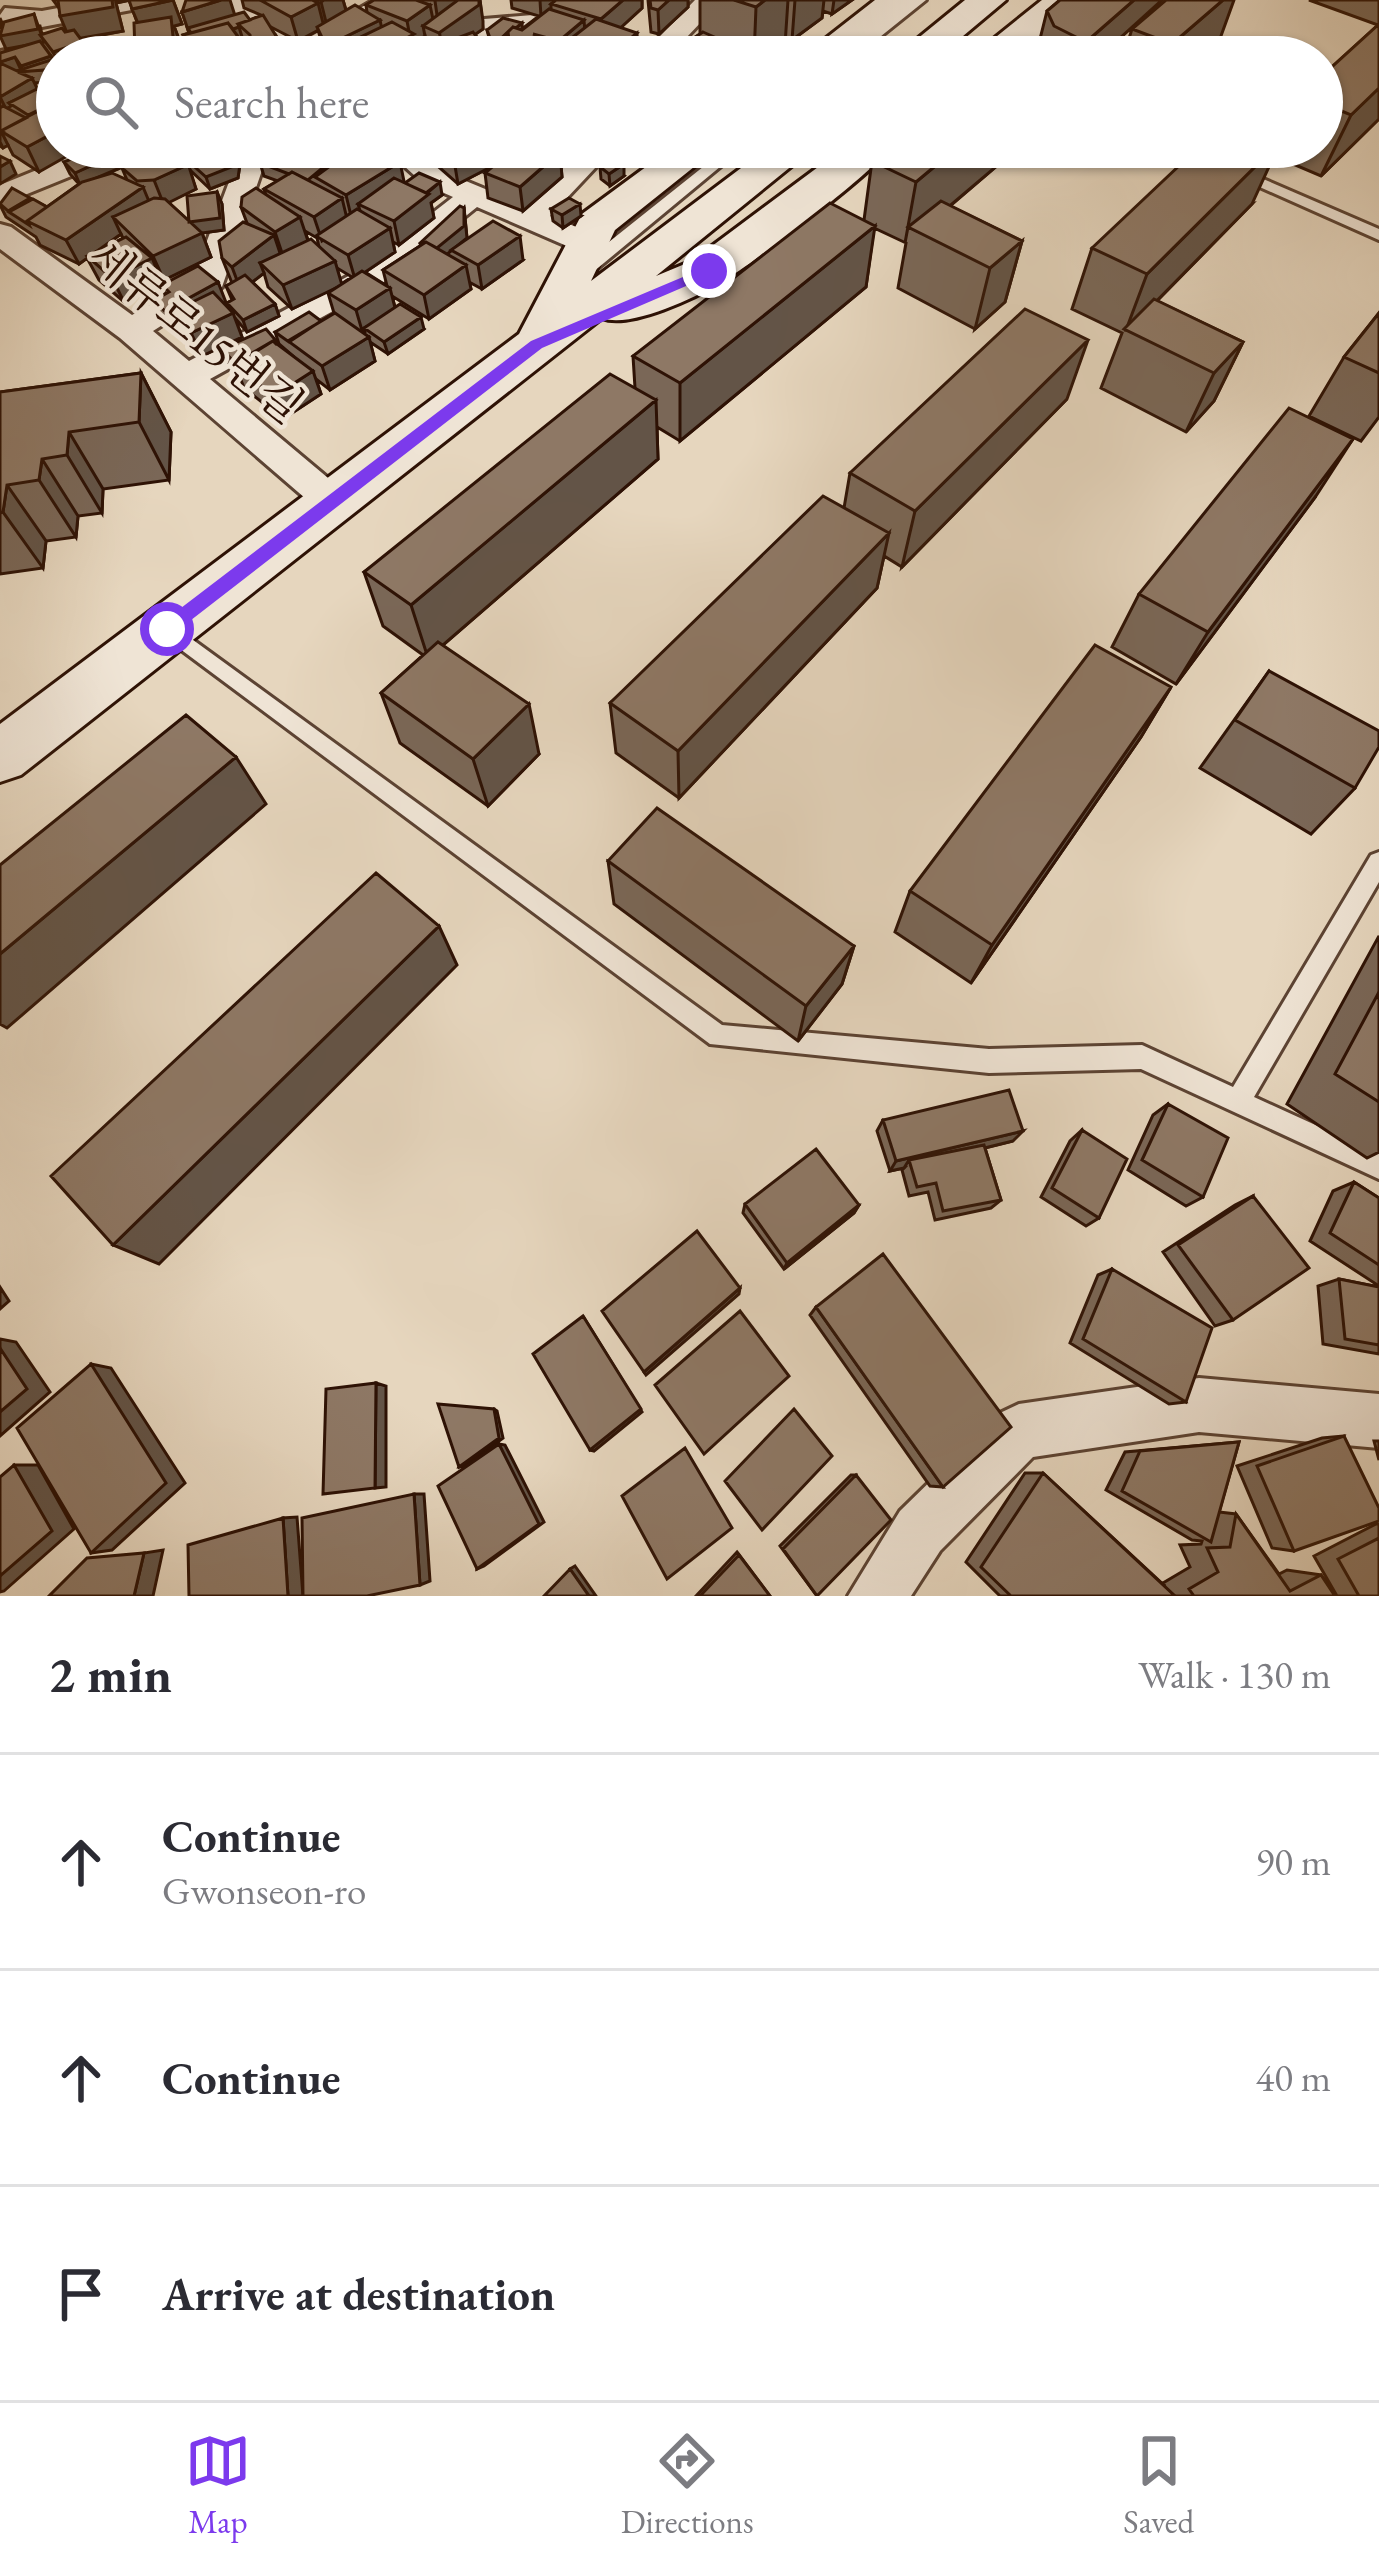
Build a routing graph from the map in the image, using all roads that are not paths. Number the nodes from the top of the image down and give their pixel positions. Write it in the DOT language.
graph roads {
  1 [pos="142,0"];
  2 [pos="227,0"];
  3 [pos="392,0"];
  4 [pos="568,0"];
  5 [pos="898,0"];
  6 [pos="920,0"];
  7 [pos="988,0"];
  8 [pos="1065,0"];
  9 [pos="699,2"];
  10 [pos="15,8"];
  11 [pos="277,36"];
  12 [pos="334,36"];
  13 [pos="478,36"];
  14 [pos="671,36"];
  15 [pos="849,36"];
  16 [pos="874,36"];
  17 [pos="941,36"];
  18 [pos="1018,36"];
  19 [pos="0,40"];
  20 [pos="67,168"];
  21 [pos="248,168"];
  22 [pos="422,168"];
  23 [pos="579,168"];
  24 [pos="672,168"];
  25 [pos="712,168"];
  26 [pos="758,168"];
  27 [pos="844,168"];
  28 [pos="1225,168"];
  29 [pos="474,195"];
  30 [pos="0,196"];
  31 [pos="530,219"];
  32 [pos="0,234"];
  33 [pos="1379,235"];
  34 [pos="621,246"];
  35 [pos="131,330"];
  36 [pos="537,345"];
  37 [pos="187,377"];
  38 [pos="333,502"];
  39 [pos="167,629"];
  40 [pos="0,758"];
  41 [pos="1379,862"];
  42 [pos="1238,1102"];
  43 [pos="1379,1167"];
  44 [pos="1379,1421"];
  45 [pos="877,1596"];
  1 -- 10 [label="street"];
  2 -- 11 [label="street"];
  3 -- 12 [label="street"];
  4 -- 13 [label="street"];
  5 -- 15 [label="main road"];
  6 -- 16 [label="lane"];
  7 -- 17 [label="main road"];
  8 -- 18 [label="main road"];
  9 -- 14 [label="street"];
  10 -- 19 [label="street"];
  20 -- 30 [label="street"];
  21 -- 35 [label="street"];
  22 -- 29 [label="street"];
  23 -- 31 [label="street"];
  24 -- 34 [label="main road"];
  25 -- 34 [label="lane"];
  26 -- 34 [label="main road"];
  27 -- 36 [label="main road"];
  28 -- 33 [label="lane"];
  29 -- 31 [label="street"];
  29 -- 37 [label="street"];
  31 -- 34 [label="street"];
  32 -- 35 [label="street, 세류로15번길"];
  34 -- 36 [label="main road"];
  34 -- 36 [label="main road"];
  35 -- 37 [label="street, 세류로15번길"];
  36 -- 38 [label="main road"];
  37 -- 38 [label="street, 세류로15번길"];
  38 -- 39 [label="main road"];
  39 -- 40 [label="main road"];
  39 -- 42 [label="lane"];
  41 -- 42 [label="lane"];
  42 -- 43 [label="lane"];
  44 -- 45 [label="street"];
}
